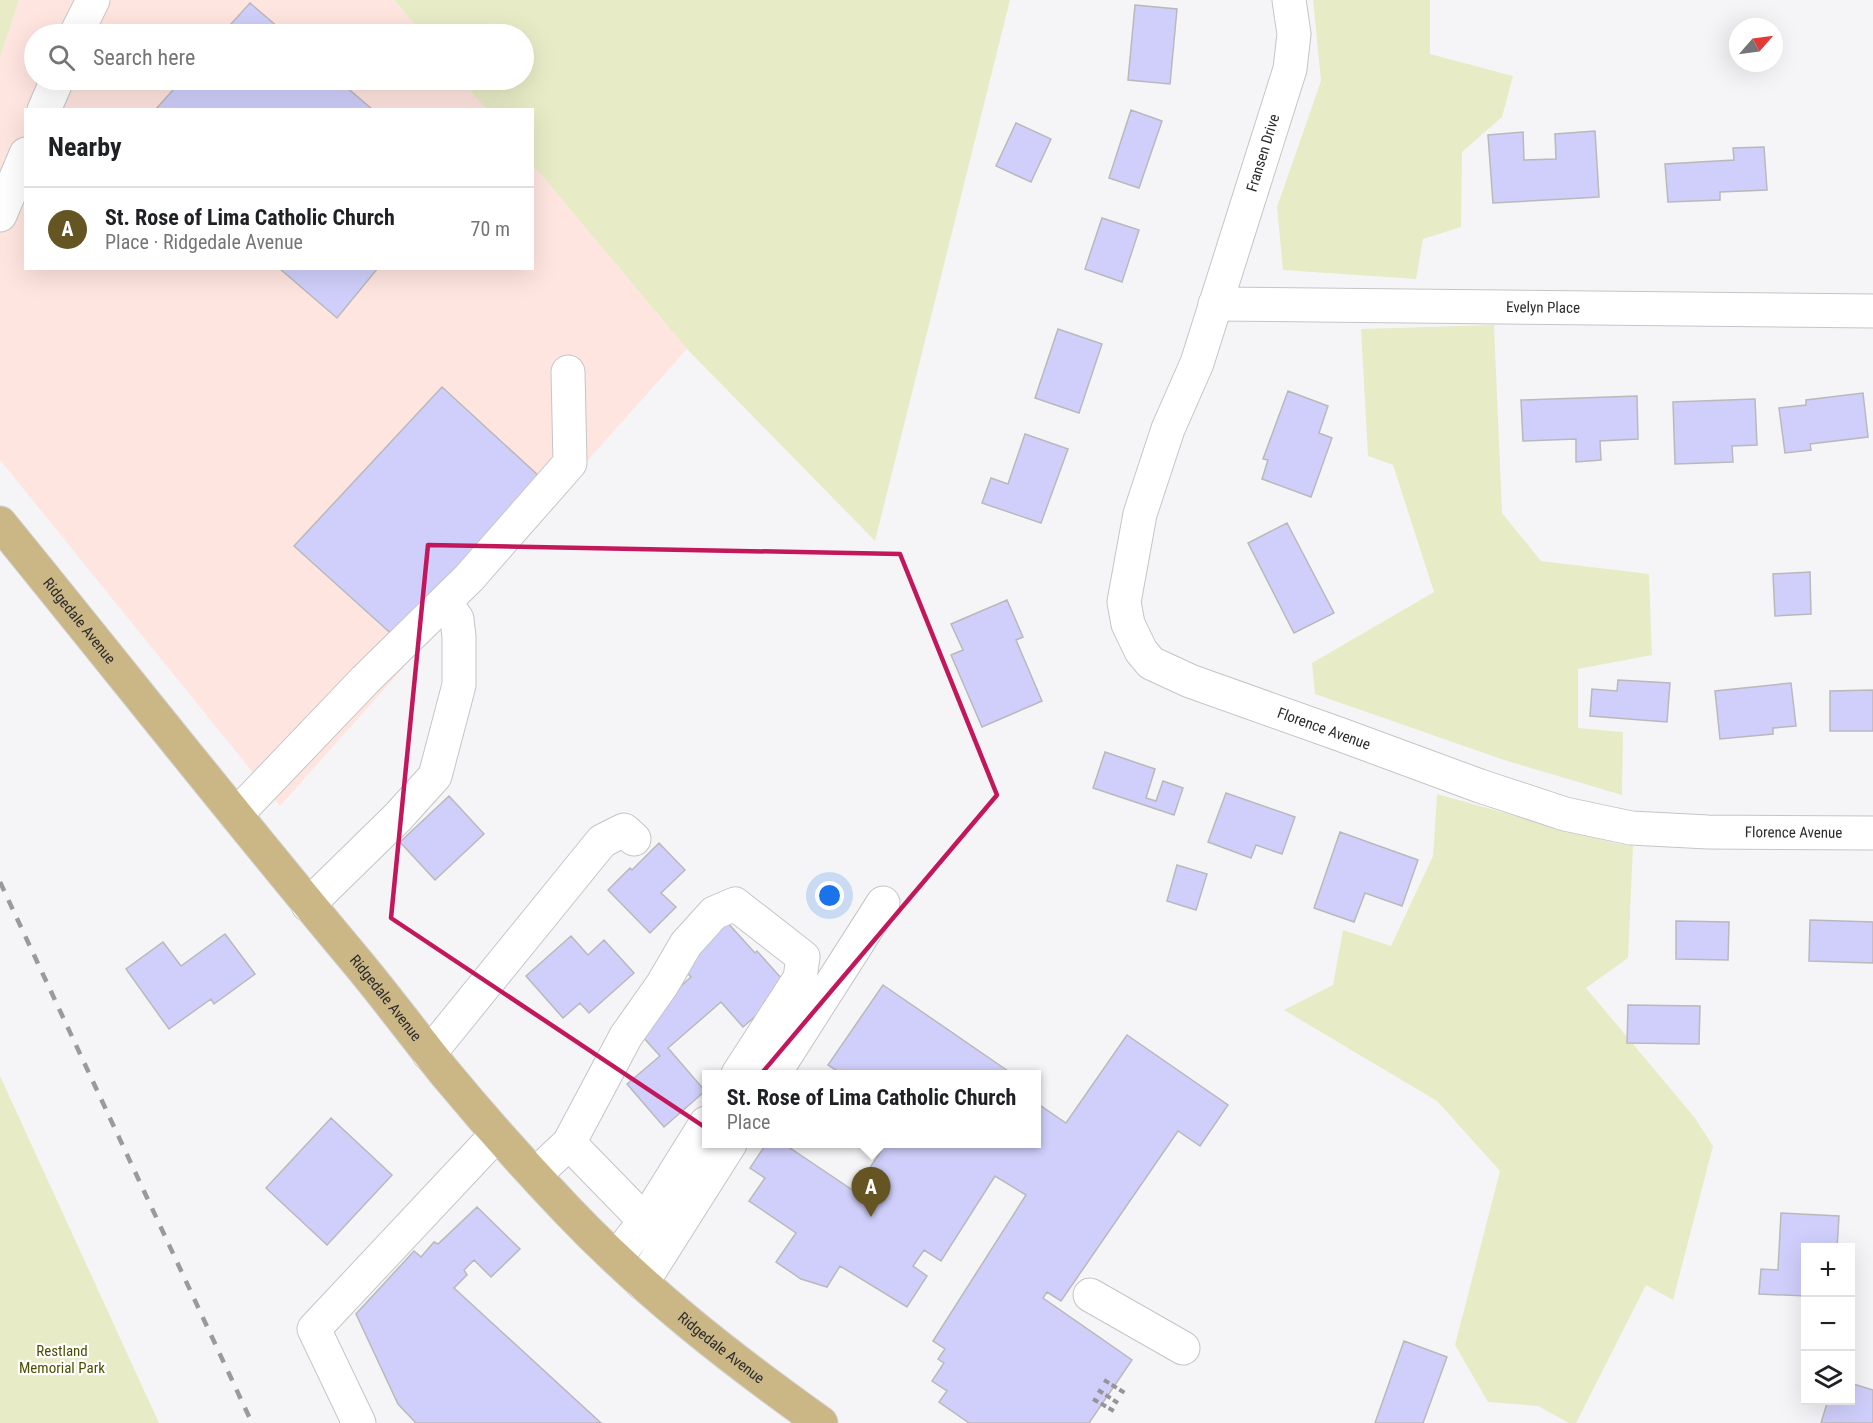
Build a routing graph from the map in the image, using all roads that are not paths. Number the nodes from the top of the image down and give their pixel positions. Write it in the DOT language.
graph roads {
  1 [pos="93,0"];
  2 [pos="1289,0"];
  3 [pos="81,24"];
  4 [pos="53,90"];
  5 [pos="45,108"];
  6 [pos="24,159"];
  7 [pos="0,215"];
  8 [pos="1215,304"];
  9 [pos="1873,311"];
  10 [pos="568,372"];
  11 [pos="0,523"];
  12 [pos="445,602"];
  13 [pos="236,815"];
  14 [pos="1873,832"];
  15 [pos="634,838"];
  16 [pos="884,903"];
  17 [pos="308,905"];
  18 [pos="429,1054"];
  19 [pos="741,1070"];
  20 [pos="777,1070"];
  21 [pos="702,1129"];
  22 [pos="497,1134"];
  23 [pos="569,1143"];
  24 [pos="727,1148"];
  25 [pos="535,1176"];
  26 [pos="645,1221"];
  27 [pos="616,1258"];
  28 [pos="642,1283"];
  29 [pos="1090,1295"];
  30 [pos="1183,1348"];
  31 [pos="358,1423"];
  32 [pos="821,1423"];
  1 -- 3 [label="street"];
  2 -- 8 [label="street, Fransen Drive"];
  4 -- 5 [label="street"];
  6 -- 7 [label="street"];
  8 -- 9 [label="street, Evelyn Place"];
  8 -- 14 [label="street, Florence Avenue"];
  10 -- 12 [label="street"];
  11 -- 13 [label="main road, Ridgedale Avenue"];
  12 -- 13 [label="street"];
  12 -- 17 [label="street"];
  13 -- 17 [label="main road, Ridgedale Avenue"];
  15 -- 18 [label="street"];
  16 -- 20 [label="street"];
  17 -- 18 [label="main road, Ridgedale Avenue"];
  18 -- 22 [label="main road, Ridgedale Avenue"];
  19 -- 23 [label="street"];
  21 -- 26 [label="street"];
  22 -- 25 [label="main road, Ridgedale Avenue"];
  22 -- 31 [label="street"];
  23 -- 25 [label="street"];
  23 -- 26 [label="street"];
  24 -- 28 [label="street"];
  25 -- 27 [label="main road, Ridgedale Avenue"];
  26 -- 27 [label="street"];
  27 -- 28 [label="main road, Ridgedale Avenue"];
  28 -- 32 [label="main road, Ridgedale Avenue"];
  29 -- 30 [label="street"];
}
